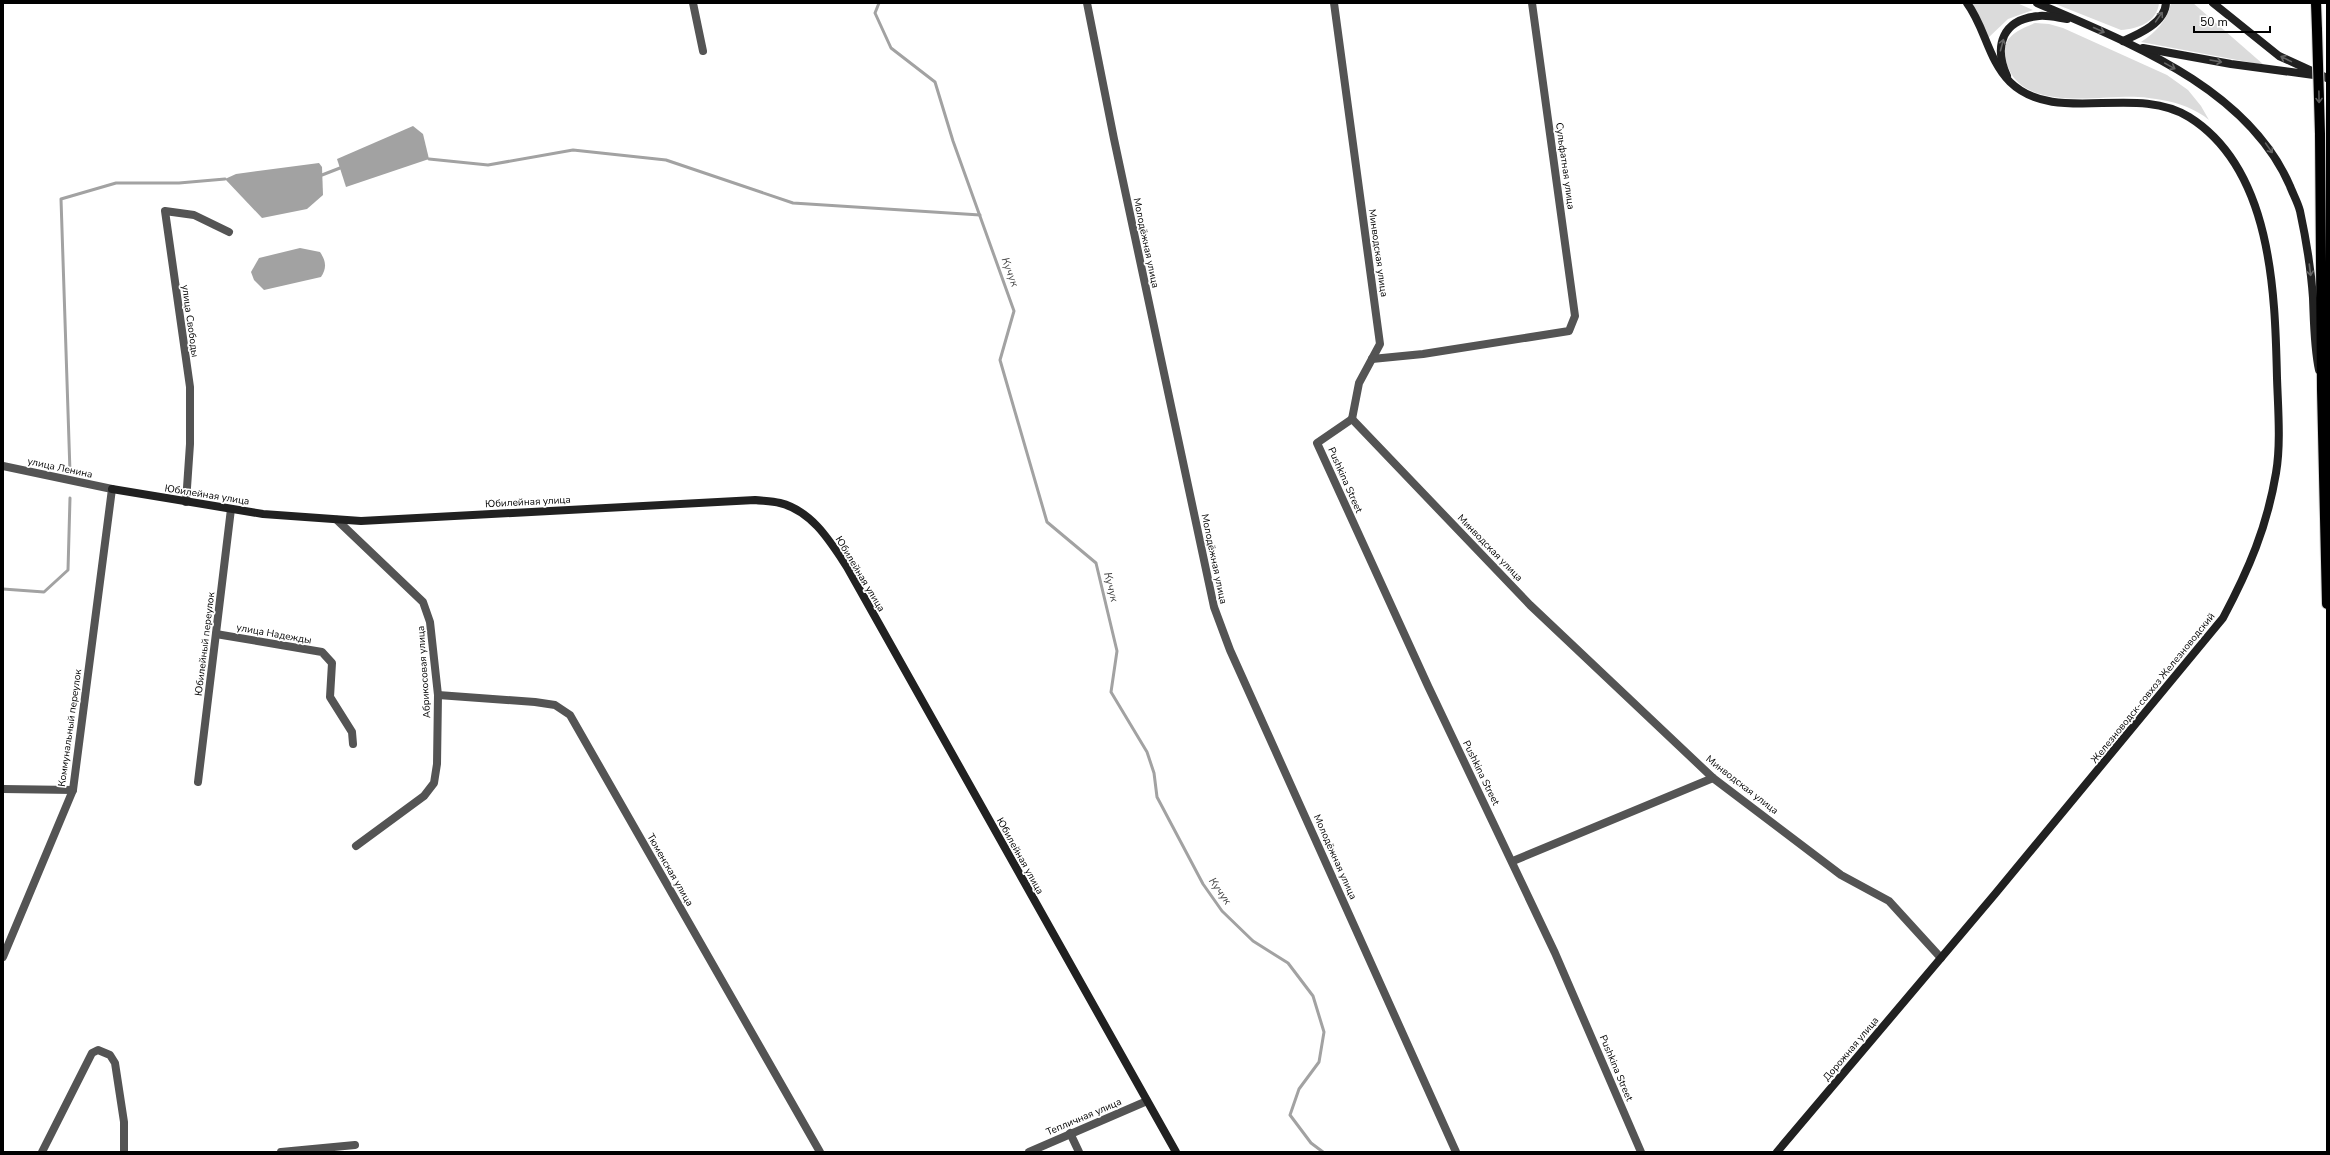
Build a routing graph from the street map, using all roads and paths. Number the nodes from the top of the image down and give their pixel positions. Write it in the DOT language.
graph roads {
  1 [pos="693,3"];
  2 [pos="1087,3"];
  3 [pos="1334,3"];
  4 [pos="1532,3"];
  5 [pos="1967,3"];
  6 [pos="2037,3"];
  7 [pos="2166,3"];
  8 [pos="2213,3"];
  9 [pos="2316,3"];
  10 [pos="2076,20"];
  11 [pos="2123,41"];
  12 [pos="2136,47"];
  13 [pos="702,51"];
  14 [pos="2324,77"];
  15 [pos="2010,82"];
  16 [pos="229,232"];
  17 [pos="1372,359"];
  18 [pos="2322,390"];
  19 [pos="1352,419"];
  20 [pos="3,466"];
  21 [pos="112,489"];
  22 [pos="186,502"];
  23 [pos="231,509"];
  24 [pos="337,520"];
  25 [pos="2327,604"];
  26 [pos="216,634"];
  27 [pos="438,695"];
  28 [pos="353,744"];
  29 [pos="1713,778"];
  30 [pos="198,782"];
  31 [pos="3,789"];
  32 [pos="73,790"];
  33 [pos="356,846"];
  34 [pos="1513,861"];
  35 [pos="3,958"];
  36 [pos="1941,958"];
  37 [pos="1147,1101"];
  38 [pos="1070,1133"];
  39 [pos="355,1145"];
  40 [pos="42,1152"];
  41 [pos="124,1152"];
  42 [pos="281,1152"];
  43 [pos="820,1152"];
  44 [pos="1029,1152"];
  45 [pos="1079,1152"];
  46 [pos="1176,1152"];
  47 [pos="1456,1152"];
  48 [pos="1641,1152"];
  49 [pos="1777,1152"];
  1 -- 13 [label="street"];
  2 -- 47 [label="street, Молодёжная улица"];
  3 -- 17 [label="street, Минводская улица"];
  4 -- 17 [label="street, Сульфатная улица"];
  5 -- 15 [label="street, Железноводск-совхоз Железноводский"];
  6 -- 10 [label="street"];
  11 -- 7 [label="street, one-way"];
  14 -- 8 [label="street, one-way"];
  9 -- 18 [label="main road, one-way, bridge"];
  10 -- 11 [label="street, one-way"];
  15 -- 10 [label="street, one-way"];
  11 -- 12 [label="street"];
  12 -- 14 [label="street, one-way"];
  12 -- 18 [label="street, one-way"];
  15 -- 36 [label="street, Железноводск-совхоз Железноводский"];
  16 -- 22 [label="street, улица Свободы"];
  17 -- 19 [label="street, Минводская улица"];
  18 -- 25 [label="main road"];
  19 -- 29 [label="street, Минводская улица"];
  19 -- 34 [label="street, Pushkina Street"];
  20 -- 21 [label="street, улица Ленина"];
  21 -- 22 [label="street, Юбилейная улица"];
  21 -- 32 [label="street, Коммунальный переулок"];
  22 -- 23 [label="street, Юбилейная улица"];
  23 -- 24 [label="street, Юбилейная улица"];
  23 -- 26 [label="street, Юбилейный переулок"];
  24 -- 27 [label="street, Абрикосовая улица"];
  24 -- 37 [label="street, Юбилейная улица"];
  26 -- 28 [label="street, улица Надежды"];
  26 -- 30 [label="street, Юбилейный переулок"];
  27 -- 33 [label="street, Абрикосовая улица"];
  27 -- 43 [label="street, Тюменская улица"];
  29 -- 34 [label="street"];
  29 -- 36 [label="street, Минводская улица"];
  31 -- 32 [label="street"];
  32 -- 35 [label="street, Коммунальный переулок"];
  34 -- 48 [label="street, Pushkina Street"];
  36 -- 49 [label="street, Дорожная улица"];
  37 -- 38 [label="street, Тепличная улица"];
  37 -- 46 [label="street, Юбилейная улица"];
  38 -- 44 [label="street, Тепличная улица"];
  38 -- 45 [label="street"];
  39 -- 42 [label="street"];
  40 -- 41 [label="street"];
}
